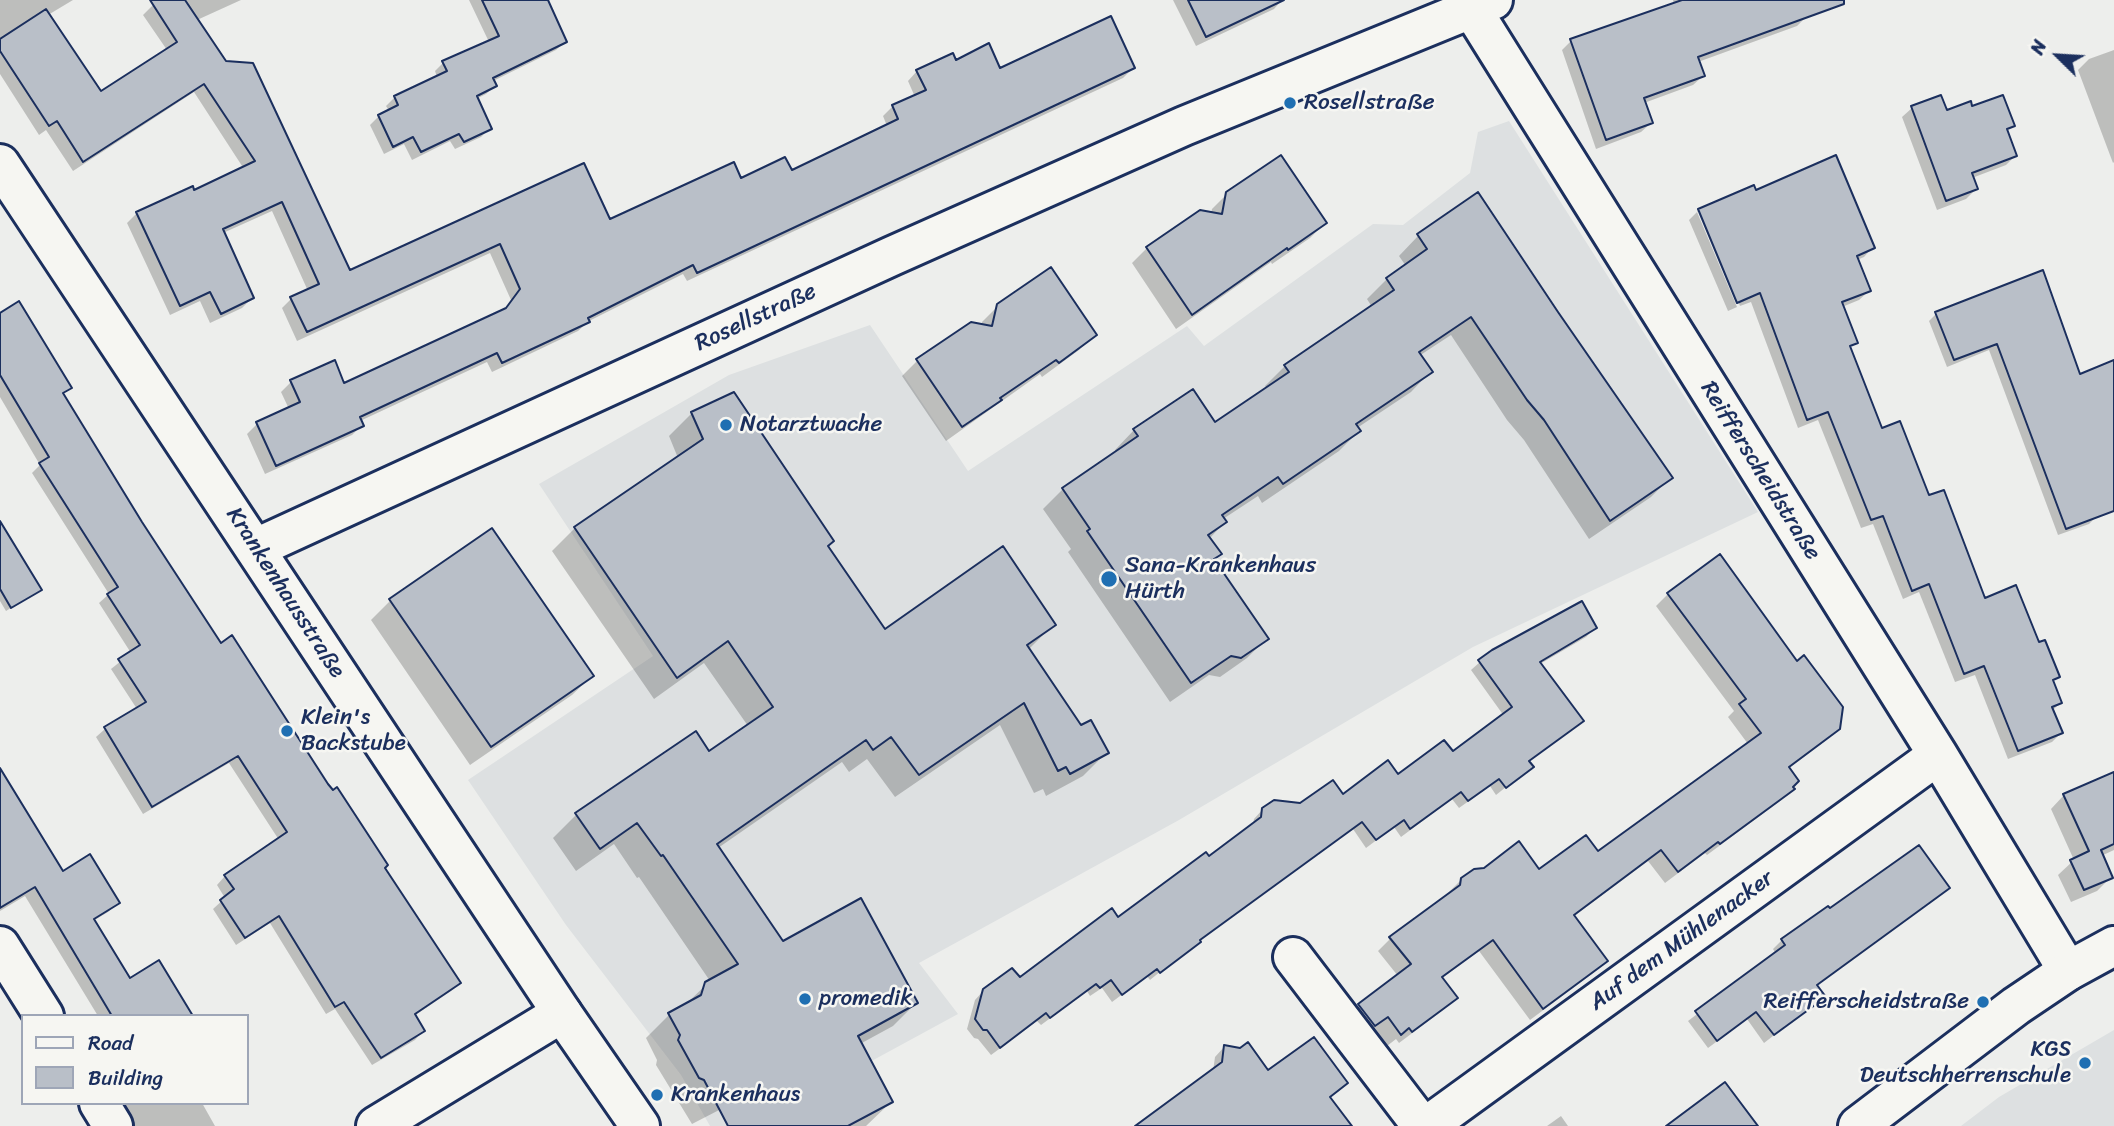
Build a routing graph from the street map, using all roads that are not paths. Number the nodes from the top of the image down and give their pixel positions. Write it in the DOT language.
graph roads {
  1 [pos="1477,3"];
  2 [pos="0,163"];
  3 [pos="256,548"];
  4 [pos="1938,755"];
  5 [pos="0,946"];
  6 [pos="2114,946"];
  7 [pos="1293,957"];
  8 [pos="2068,971"];
  9 [pos="562,1013"];
  10 [pos="43,1014"];
  11 [pos="100,1105"];
  12 [pos="113,1126"];
  13 [pos="376,1126"];
  14 [pos="640,1126"];
  15 [pos="1425,1126"];
  16 [pos="1857,1126"];
  1 -- 3 [label="street, Rosellstraße"];
  1 -- 4 [label="street, Reifferscheidstraße"];
  2 -- 3 [label="street, Krankenhausstraße"];
  3 -- 9 [label="street, Krankenhausstraße"];
  4 -- 8 [label="street, Reifferscheidstraße"];
  4 -- 15 [label="street, Auf dem Mühlenacker"];
  5 -- 10 [label="street"];
  6 -- 8 [label="street"];
  7 -- 15 [label="street, Auf dem Mühlenacker"];
  8 -- 16 [label="street"];
  9 -- 13 [label="street"];
  9 -- 14 [label="street, Krankenhausstraße"];
  11 -- 12 [label="street"];
}
